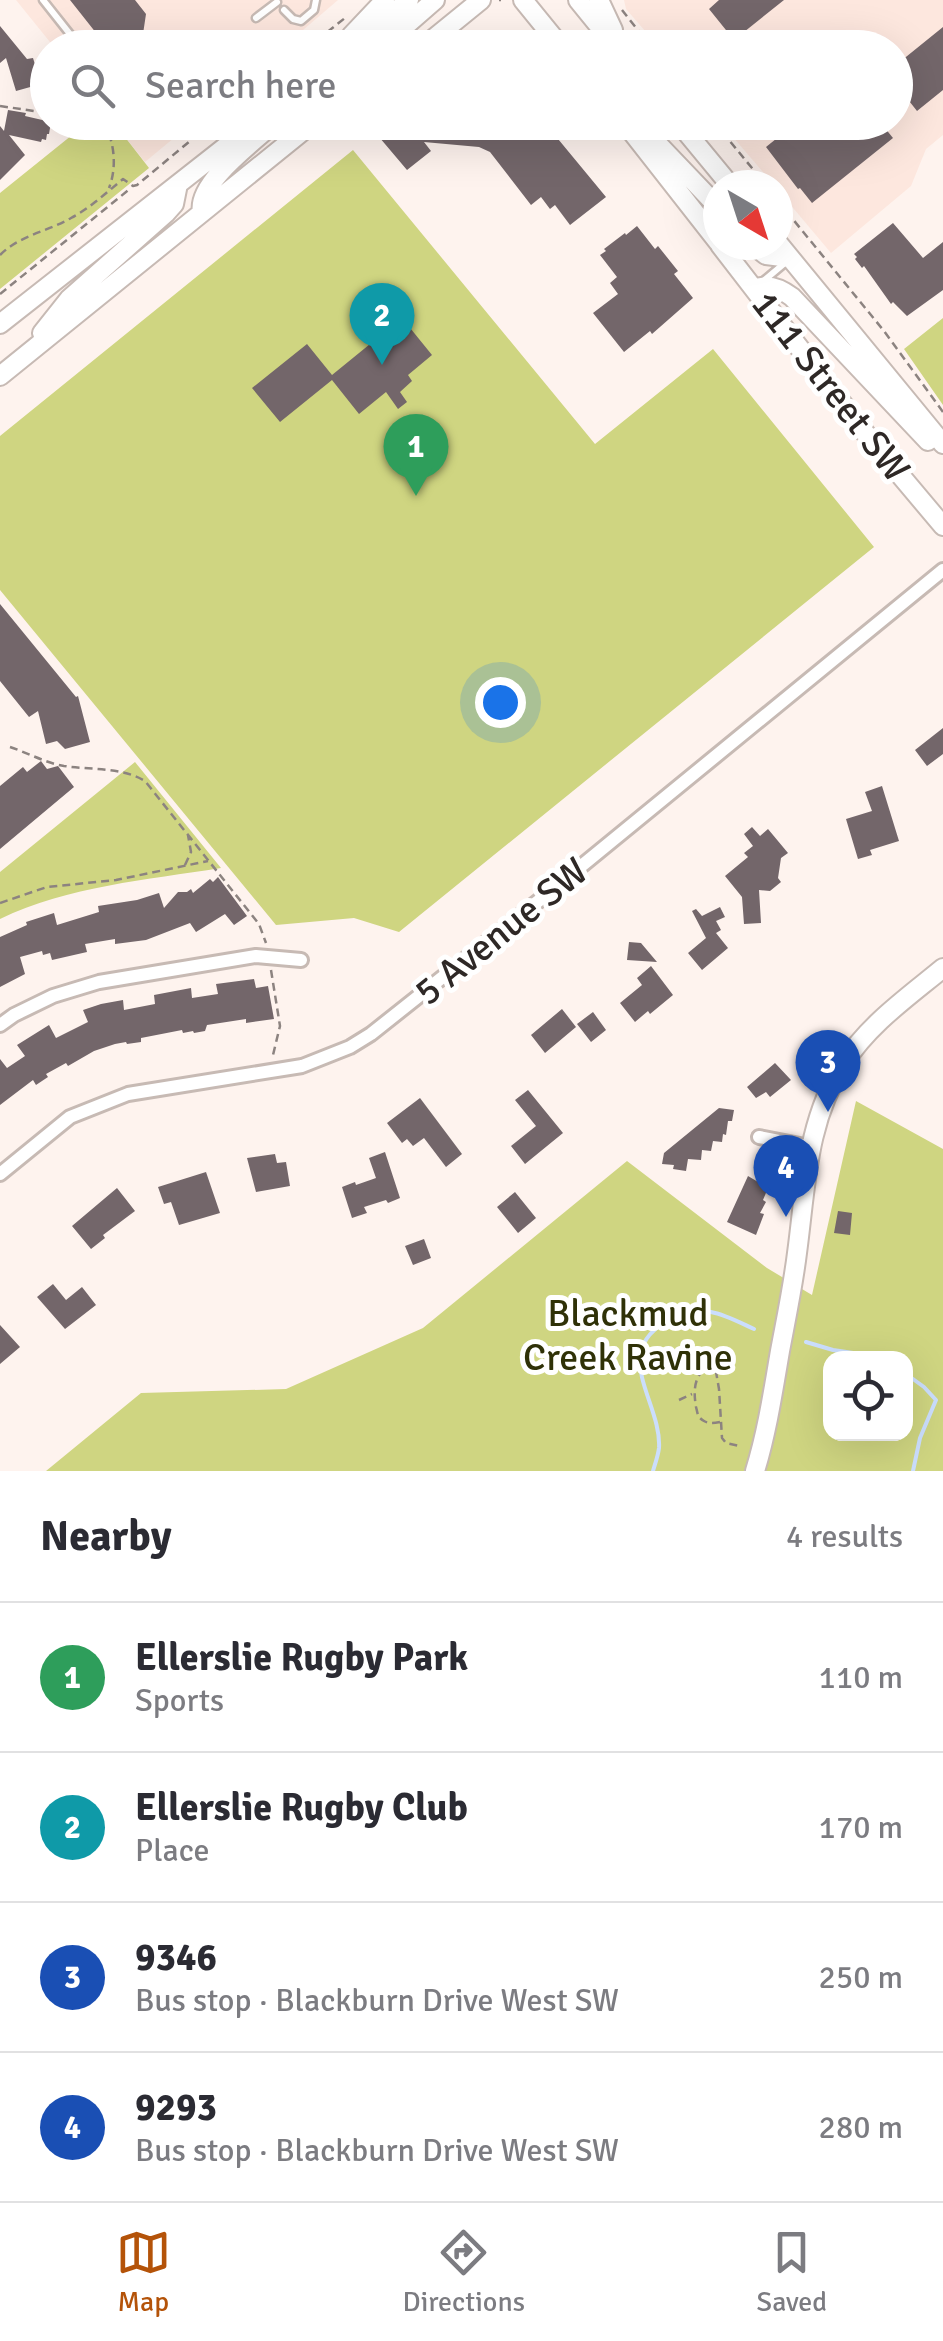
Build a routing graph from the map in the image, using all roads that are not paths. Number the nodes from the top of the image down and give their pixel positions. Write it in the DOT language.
graph roads {
  1 [pos="43,0"];
  2 [pos="316,0"];
  3 [pos="385,0"];
  4 [pos="409,0"];
  5 [pos="435,0"];
  6 [pos="466,0"];
  7 [pos="481,0"];
  8 [pos="578,0"];
  9 [pos="599,0"];
  10 [pos="276,1"];
  11 [pos="524,3"];
  12 [pos="256,18"];
  13 [pos="67,30"];
  14 [pos="356,30"];
  15 [pos="373,30"];
  16 [pos="401,30"];
  17 [pos="429,30"];
  18 [pos="444,30"];
  19 [pos="547,30"];
  20 [pos="604,30"];
  21 [pos="612,30"];
  22 [pos="234,140"];
  23 [pos="256,140"];
  24 [pos="283,140"];
  25 [pos="292,140"];
  26 [pos="302,140"];
  27 [pos="638,140"];
  28 [pos="654,140"];
  29 [pos="693,140"];
  30 [pos="254,170"];
  31 [pos="718,170"];
  32 [pos="178,184"];
  33 [pos="703,192"];
  34 [pos="202,212"];
  35 [pos="703,223"];
  36 [pos="732,260"];
  37 [pos="777,260"];
  38 [pos="792,260"];
  39 [pos="755,289"];
  40 [pos="0,324"];
  41 [pos="21,360"];
  42 [pos="0,376"];
  43 [pos="943,444"];
  44 [pos="943,453"];
  45 [pos="943,526"];
  46 [pos="943,570"];
  47 [pos="301,960"];
  48 [pos="943,968"];
  49 [pos="0,1025"];
  50 [pos="759,1137"];
  51 [pos="810,1147"];
  52 [pos="0,1174"];
  53 [pos="756,1471"];
  1 -- 13 [label="lane"];
  2 -- 10 [label="lane"];
  3 -- 14 [label="main road"];
  4 -- 15 [label="main road"];
  5 -- 16 [label="main road"];
  6 -- 17 [label="main road"];
  7 -- 18 [label="main road"];
  8 -- 20 [label="main road"];
  9 -- 21 [label="main road"];
  10 -- 12 [label="lane"];
  11 -- 19 [label="main road"];
  22 -- 32 [label="main road"];
  23 -- 34 [label="main road"];
  24 -- 30 [label="main road"];
  25 -- 30 [label="main road"];
  26 -- 30 [label="main road"];
  27 -- 35 [label="main road, 111 Street SW"];
  28 -- 33 [label="main road"];
  29 -- 31 [label="main road"];
  30 -- 34 [label="main road"];
  32 -- 40 [label="main road"];
  32 -- 41 [label="main road"];
  34 -- 41 [label="main road"];
  36 -- 39 [label="main road, 111 Street SW"];
  37 -- 39 [label="lane"];
  38 -- 43 [label="main road, 111 Street SW"];
  39 -- 44 [label="main road"];
  39 -- 45 [label="main road, 111 Street SW"];
  41 -- 42 [label="main road"];
  46 -- 52 [label="street, 5 Avenue SW"];
  47 -- 49 [label="street"];
  48 -- 51 [label="main road"];
  50 -- 51 [label="street"];
  51 -- 53 [label="main road"];
}
